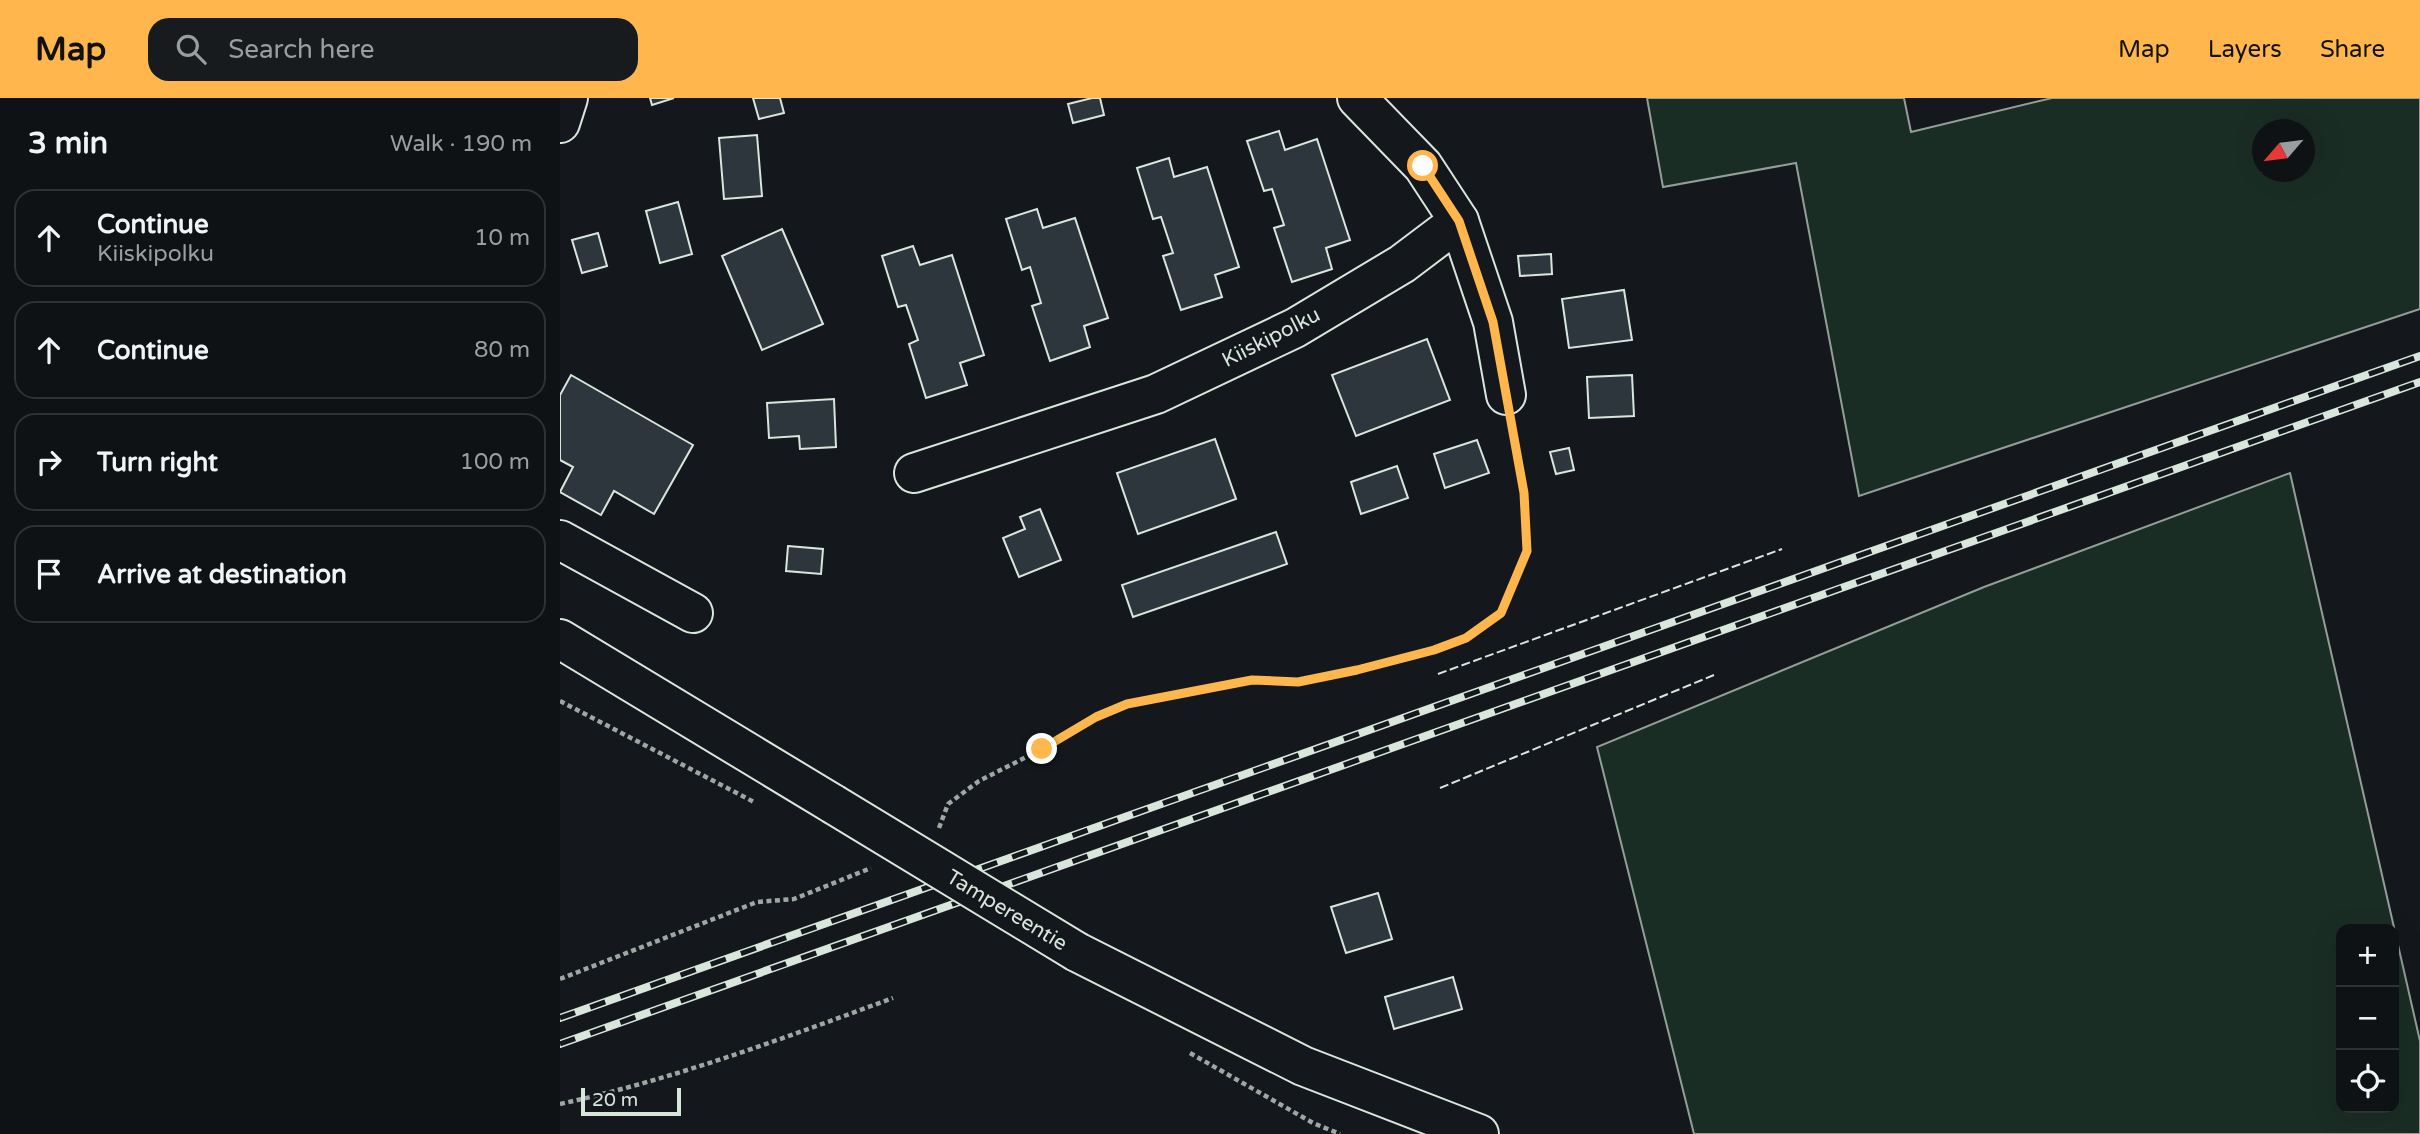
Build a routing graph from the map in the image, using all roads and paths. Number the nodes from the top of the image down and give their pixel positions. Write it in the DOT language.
graph roads {
  1 [pos="568,98"];
  2 [pos="1357,98"];
  3 [pos="560,122"];
  4 [pos="1459,221"];
  5 [pos="1506,395"];
  6 [pos="914,472"];
  7 [pos="560,540"];
  8 [pos="693,612"];
  9 [pos="560,639"];
  10 [pos="560,702"];
  11 [pos="756,803"];
  12 [pos="938,831"];
  13 [pos="848,878"];
  14 [pos="560,979"];
  15 [pos="893,998"];
  16 [pos="560,1104"];
  17 [pos="1479,1134"];
  1 -- 3 [label="main road"];
  2 -- 4 [label="main road"];
  4 -- 5 [label="main road"];
  4 -- 6 [label="main road, Kiiskipolku"];
  5 -- 12 [label="path"];
  7 -- 8 [label="main road"];
  9 -- 17 [label="main road, Tampereentie, bridge"];
  10 -- 11 [label="path"];
  13 -- 14 [label="path"];
  15 -- 16 [label="path"];
}
